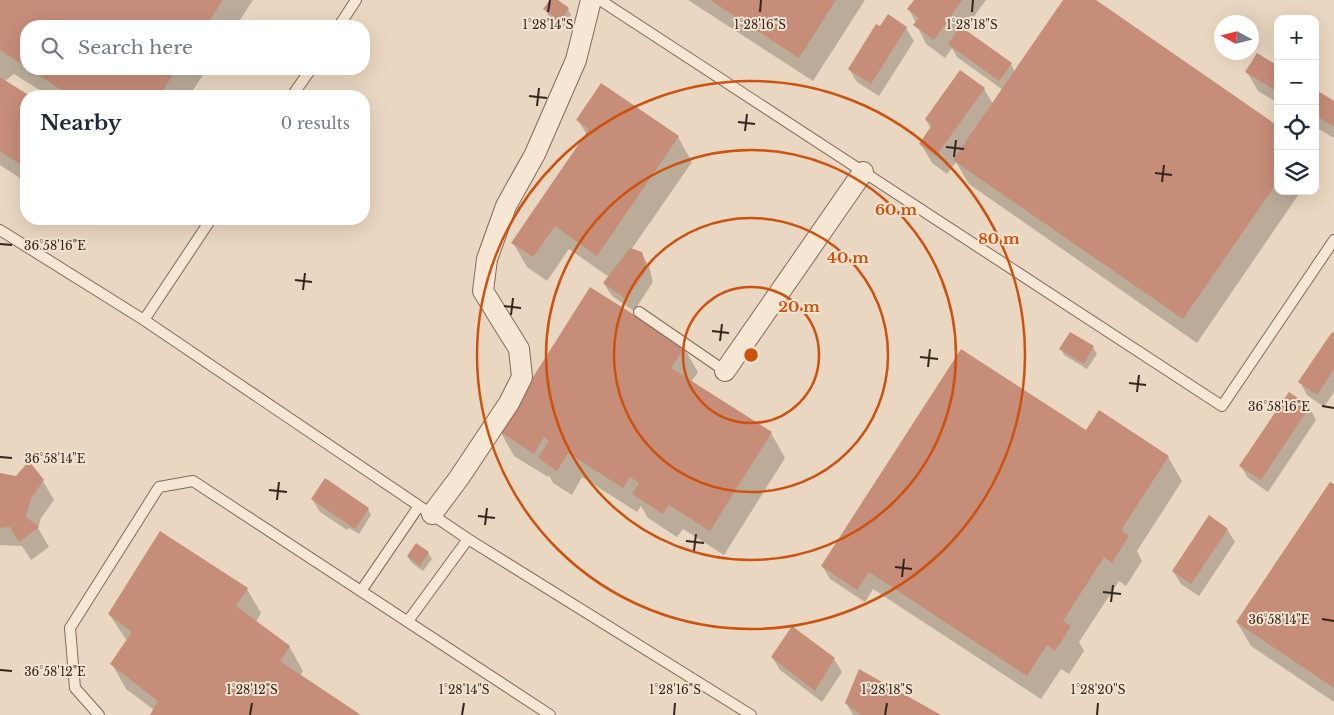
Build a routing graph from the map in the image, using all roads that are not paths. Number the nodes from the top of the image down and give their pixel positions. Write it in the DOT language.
graph roads {
  1 [pos="356,0"];
  2 [pos="591,0"];
  3 [pos="600,0"];
  4 [pos="343,20"];
  5 [pos="307,75"];
  6 [pos="296,90"];
  7 [pos="863,172"];
  8 [pos="207,225"];
  9 [pos="0,230"];
  10 [pos="1334,240"];
  11 [pos="639,312"];
  12 [pos="144,320"];
  13 [pos="725,371"];
  14 [pos="426,510"];
  15 [pos="468,539"];
  16 [pos="361,591"];
  17 [pos="408,621"];
  18 [pos="99,715"];
  19 [pos="550,715"];
  20 [pos="751,715"];
  1 -- 4 [label="lane"];
  2 -- 14 [label="street"];
  3 -- 7 [label="lane"];
  5 -- 6 [label="lane"];
  7 -- 10 [label="lane"];
  7 -- 13 [label="street"];
  8 -- 12 [label="lane"];
  9 -- 12 [label="lane"];
  11 -- 13 [label="lane"];
  12 -- 14 [label="lane"];
  14 -- 15 [label="lane"];
  14 -- 16 [label="lane"];
  15 -- 17 [label="lane"];
  15 -- 20 [label="lane"];
  16 -- 17 [label="lane"];
  16 -- 18 [label="lane"];
  17 -- 19 [label="lane"];
}
